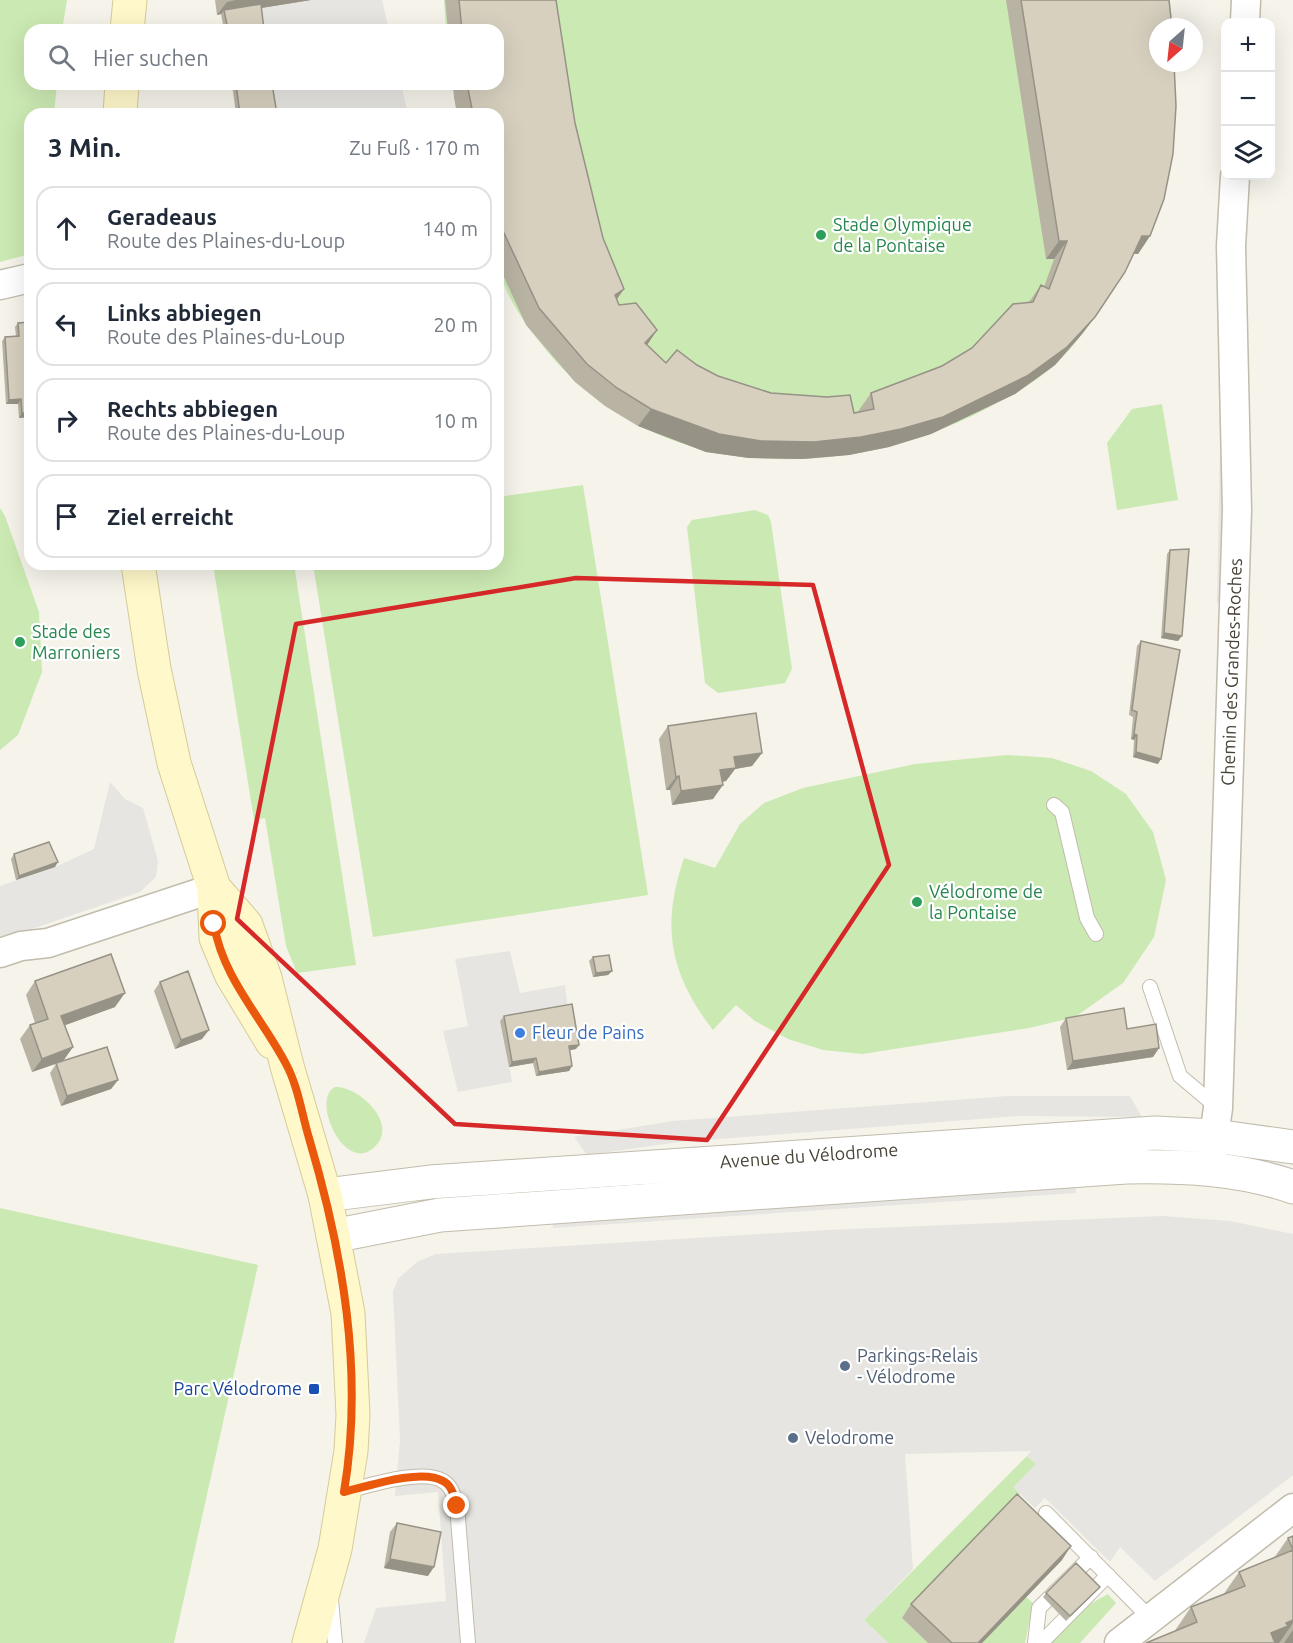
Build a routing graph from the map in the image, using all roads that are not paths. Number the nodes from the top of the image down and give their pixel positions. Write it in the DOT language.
graph roads {
  1 [pos="130,0"];
  2 [pos="1246,0"];
  3 [pos="1245,18"];
  4 [pos="128,24"];
  5 [pos="122,90"];
  6 [pos="120,108"];
  7 [pos="1235,180"];
  8 [pos="24,279"];
  9 [pos="0,285"];
  10 [pos="139,570"];
  11 [pos="1054,805"];
  12 [pos="214,888"];
  13 [pos="1096,934"];
  14 [pos="0,953"];
  15 [pos="1150,987"];
  16 [pos="1216,1122"];
  17 [pos="1293,1147"];
  18 [pos="1209,1168"];
  19 [pos="1293,1187"];
  20 [pos="326,1195"];
  21 [pos="333,1236"];
  22 [pos="344,1492"];
  23 [pos="1293,1508"];
  24 [pos="1046,1513"];
  25 [pos="1091,1557"];
  26 [pos="329,1575"];
  27 [pos="1108,1575"];
  28 [pos="1150,1618"];
  29 [pos="309,1643"];
  30 [pos="335,1643"];
  31 [pos="468,1643"];
  32 [pos="1035,1643"];
  33 [pos="1041,1643"];
  34 [pos="1119,1643"];
  1 -- 4 [label="main road"];
  2 -- 3 [label="street"];
  5 -- 6 [label="main road"];
  7 -- 16 [label="street, Chemin des Grandes-Roches"];
  8 -- 9 [label="street"];
  10 -- 12 [label="main road"];
  11 -- 13 [label="lane"];
  12 -- 14 [label="street"];
  12 -- 20 [label="main road"];
  15 -- 16 [label="lane"];
  16 -- 17 [label="street, Avenue du Vélodrome"];
  16 -- 18 [label="street, Chemin des Grandes-Roches"];
  16 -- 20 [label="street, Avenue du Vélodrome"];
  18 -- 19 [label="street, Avenue du Vélodrome"];
  18 -- 21 [label="street, Avenue du Vélodrome"];
  20 -- 21 [label="main road"];
  21 -- 22 [label="main road"];
  22 -- 26 [label="main road"];
  22 -- 31 [label="lane"];
  23 -- 28 [label="street"];
  24 -- 25 [label="lane"];
  25 -- 27 [label="lane"];
  25 -- 32 [label="lane"];
  26 -- 29 [label="main road"];
  26 -- 30 [label="lane"];
  27 -- 28 [label="lane"];
  27 -- 33 [label="lane"];
  28 -- 34 [label="street"];
}
